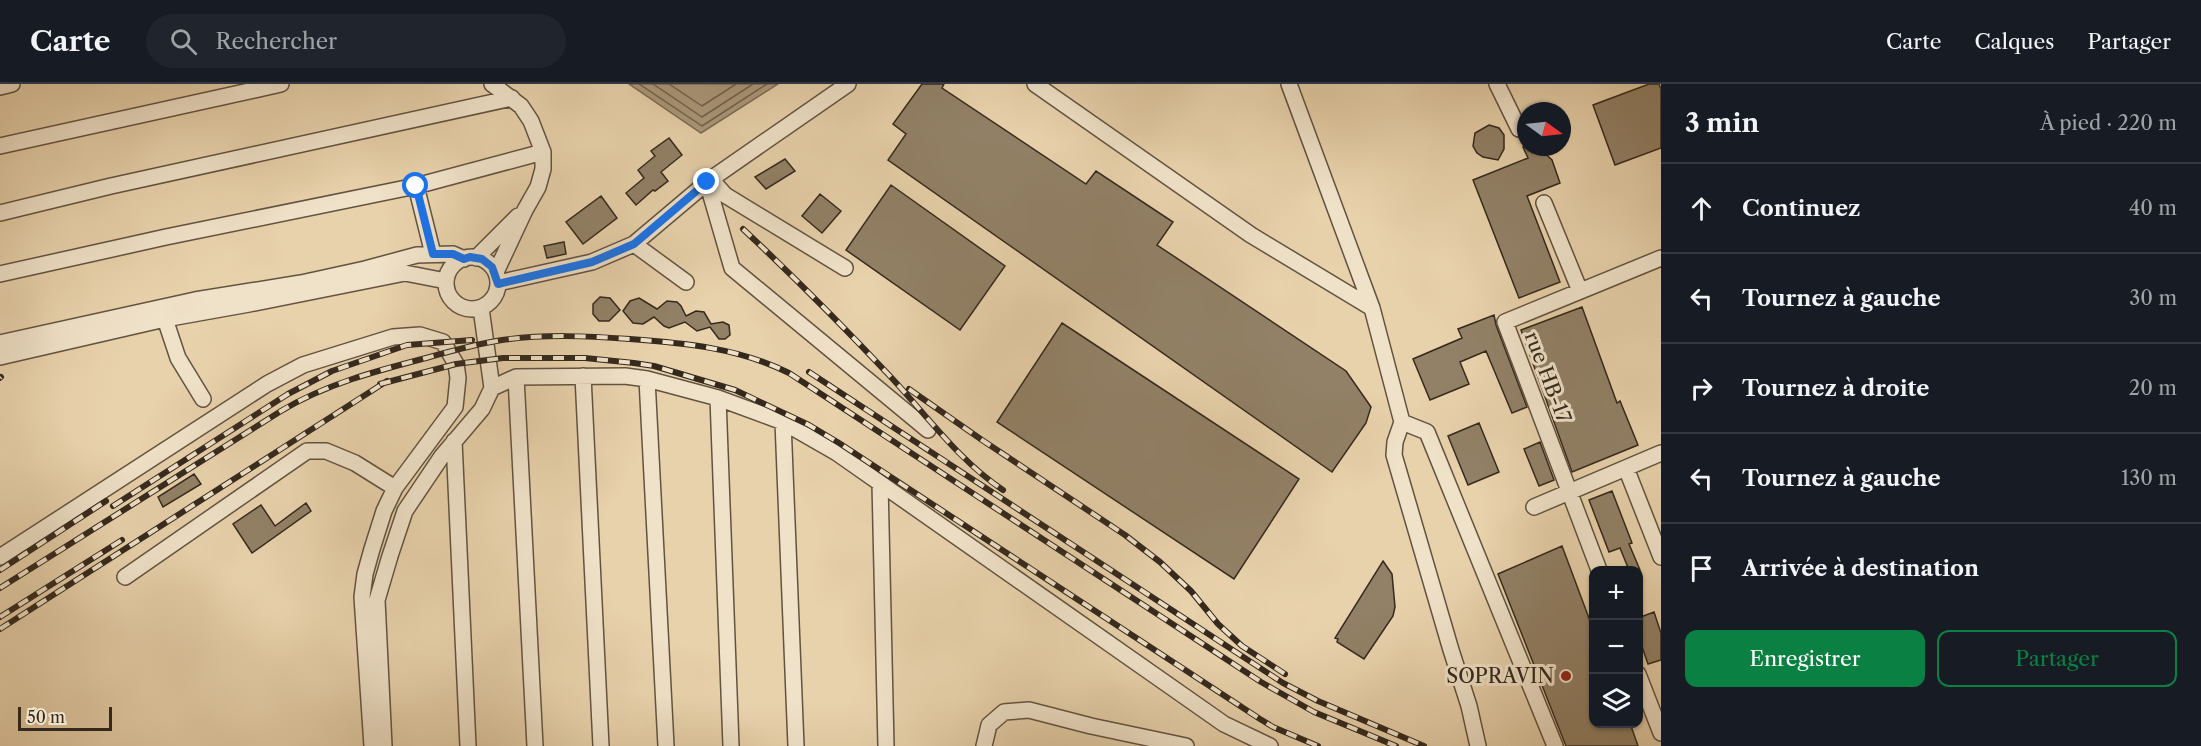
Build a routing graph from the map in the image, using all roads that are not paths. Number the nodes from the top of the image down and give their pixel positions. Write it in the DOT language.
graph roads {
  1 [pos="12,84"];
  2 [pos="281,84"];
  3 [pos="492,84"];
  4 [pos="848,84"];
  5 [pos="1035,84"];
  6 [pos="1289,84"];
  7 [pos="1497,84"];
  8 [pos="0,87"];
  9 [pos="512,98"];
  10 [pos="1517,125"];
  11 [pos="0,146"];
  12 [pos="543,152"];
  13 [pos="709,181"];
  14 [pos="416,186"];
  15 [pos="1544,203"];
  16 [pos="525,210"];
  17 [pos="0,213"];
  18 [pos="634,244"];
  19 [pos="433,254"];
  20 [pos="470,258"];
  21 [pos="1661,258"];
  22 [pos="845,268"];
  23 [pos="0,274"];
  24 [pos="497,278"];
  25 [pos="446,281"];
  26 [pos="686,282"];
  27 [pos="1580,291"];
  28 [pos="482,308"];
  29 [pos="1372,308"];
  30 [pos="165,319"];
  31 [pos="0,343"];
  32 [pos="0,357"];
  33 [pos="516,376"];
  34 [pos="583,376"];
  35 [pos="647,379"];
  36 [pos="492,388"];
  37 [pos="718,398"];
  38 [pos="203,399"];
  39 [pos="783,422"];
  40 [pos="1402,422"];
  41 [pos="928,430"];
  42 [pos="454,441"];
  43 [pos="1661,453"];
  44 [pos="1626,468"];
  45 [pos="880,483"];
  46 [pos="395,488"];
  47 [pos="1570,492"];
  48 [pos="1534,507"];
  49 [pos="0,557"];
  50 [pos="1661,557"];
  51 [pos="1598,566"];
  52 [pos="125,577"];
  53 [pos="1643,687"];
  54 [pos="1661,733"];
  55 [pos="372,746"];
  56 [pos="384,746"];
  57 [pos="468,746"];
  58 [pos="535,746"];
  59 [pos="601,746"];
  60 [pos="666,746"];
  61 [pos="731,746"];
  62 [pos="796,746"];
  63 [pos="886,746"];
  64 [pos="984,746"];
  65 [pos="1186,746"];
  66 [pos="1270,746"];
  67 [pos="1478,746"];
  68 [pos="1555,746"];
  1 -- 8 [label="street"];
  2 -- 11 [label="street"];
  3 -- 9 [label="street"];
  4 -- 13 [label="street"];
  5 -- 29 [label="street"];
  6 -- 29 [label="street"];
  7 -- 10 [label="street"];
  9 -- 12 [label="street"];
  9 -- 17 [label="street"];
  12 -- 14 [label="street"];
  12 -- 16 [label="street"];
  13 -- 18 [label="street"];
  13 -- 22 [label="street"];
  13 -- 41 [label="street"];
  14 -- 19 [label="street"];
  14 -- 23 [label="street"];
  15 -- 27 [label="street"];
  16 -- 20 [label="street"];
  16 -- 24 [label="street"];
  18 -- 24 [label="street"];
  18 -- 26 [label="street"];
  19 -- 20 [label="street"];
  19 -- 31 [label="street"];
  20 -- 24 [label="street"];
  20 -- 25 [label="street"];
  21 -- 27 [label="street, rue HB-17"];
  24 -- 28 [label="street"];
  25 -- 28 [label="street"];
  25 -- 30 [label="street"];
  27 -- 47 [label="street, rue HB-17"];
  28 -- 36 [label="street"];
  29 -- 40 [label="street"];
  30 -- 32 [label="street"];
  30 -- 38 [label="street"];
  33 -- 34 [label="street"];
  33 -- 36 [label="street"];
  33 -- 58 [label="street"];
  34 -- 35 [label="street"];
  34 -- 59 [label="street"];
  35 -- 37 [label="street"];
  35 -- 60 [label="street"];
  36 -- 42 [label="street"];
  37 -- 39 [label="street"];
  37 -- 61 [label="street"];
  39 -- 45 [label="street"];
  39 -- 62 [label="street"];
  40 -- 67 [label="street"];
  40 -- 68 [label="street"];
  42 -- 56 [label="street"];
  42 -- 57 [label="street"];
  43 -- 44 [label="street"];
  44 -- 47 [label="street"];
  44 -- 50 [label="street"];
  45 -- 63 [label="street"];
  45 -- 66 [label="street"];
  46 -- 49 [label="street"];
  46 -- 52 [label="street"];
  46 -- 55 [label="street"];
  47 -- 48 [label="street"];
  47 -- 51 [label="street, rue HB-17"];
  53 -- 54 [label="street"];
  64 -- 65 [label="street"];
}
